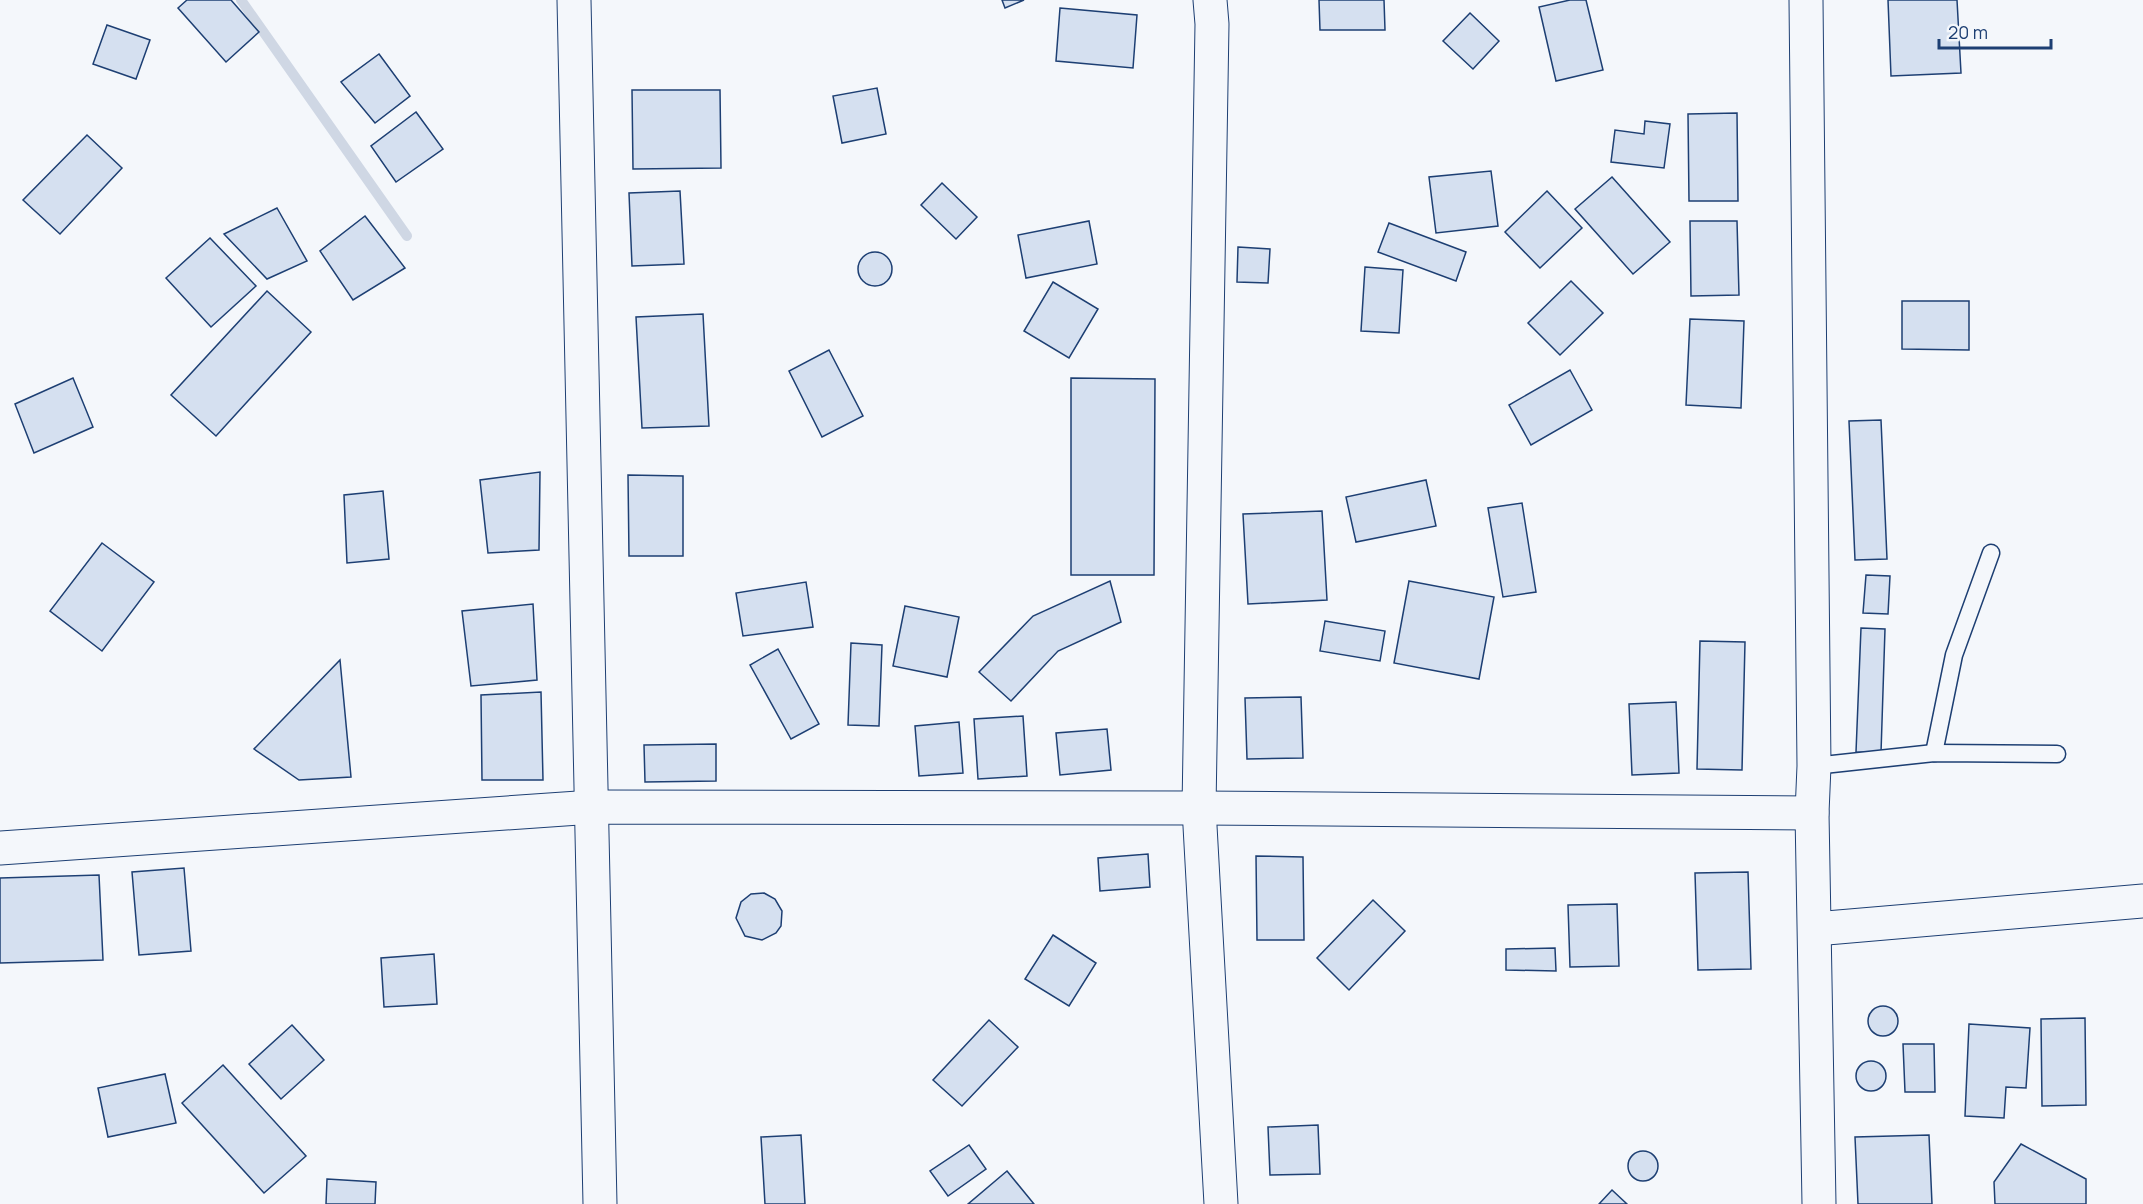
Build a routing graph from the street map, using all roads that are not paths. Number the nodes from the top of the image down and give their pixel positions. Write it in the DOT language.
graph roads {
  1 [pos="574,0"];
  2 [pos="1210,0"];
  3 [pos="1806,0"];
  4 [pos="1990,553"];
  5 [pos="1934,753"];
  6 [pos="2057,754"];
  7 [pos="1814,766"];
  8 [pos="593,807"];
  9 [pos="1199,808"];
  10 [pos="1812,813"];
  11 [pos="0,848"];
  12 [pos="2143,901"];
  13 [pos="1815,928"];
  14 [pos="600,1204"];
  15 [pos="1221,1204"];
  16 [pos="1819,1204"];
  1 -- 8 [label="main road"];
  2 -- 9 [label="main road"];
  3 -- 7 [label="main road"];
  4 -- 5 [label="lane"];
  5 -- 6 [label="lane"];
  5 -- 7 [label="lane"];
  7 -- 10 [label="main road"];
  8 -- 9 [label="main road"];
  8 -- 11 [label="main road"];
  8 -- 14 [label="main road"];
  9 -- 10 [label="main road"];
  9 -- 15 [label="main road"];
  10 -- 13 [label="main road"];
  12 -- 13 [label="main road"];
  13 -- 16 [label="main road"];
}
